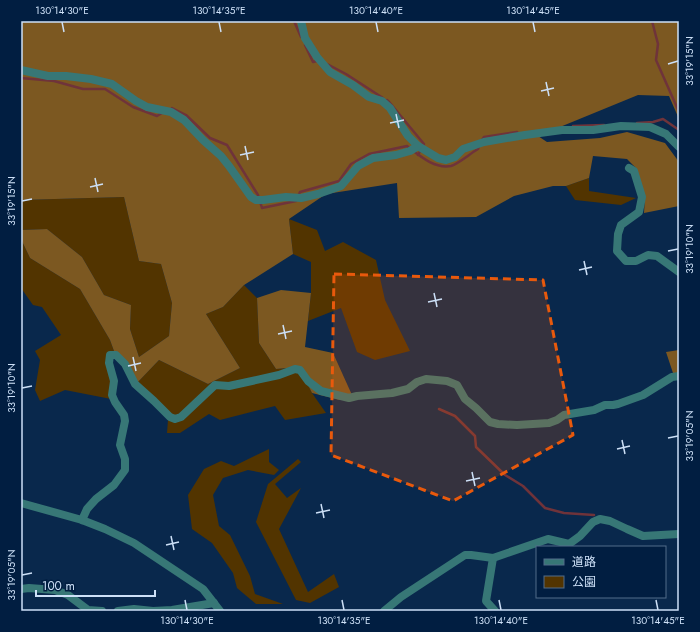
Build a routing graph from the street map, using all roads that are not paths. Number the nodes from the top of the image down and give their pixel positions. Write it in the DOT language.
graph roads {
  1 [pos="301,21"];
  2 [pos="21,70"];
  3 [pos="679,147"];
  4 [pos="421,148"];
  5 [pos="629,168"];
  6 [pos="679,272"];
  7 [pos="679,376"];
  8 [pos="21,503"];
  9 [pos="82,520"];
  10 [pos="679,534"];
  11 [pos="493,558"];
  12 [pos="21,589"];
  13 [pos="214,603"];
  14 [pos="102,611"];
  15 [pos="118,611"];
  16 [pos="220,611"];
  17 [pos="384,611"];
  18 [pos="495,611"];
  1 -- 4 [label="street"];
  2 -- 4 [label="street"];
  3 -- 4 [label="street"];
  5 -- 6 [label="street"];
  7 -- 9 [label="street"];
  8 -- 9 [label="street"];
  9 -- 13 [label="street"];
  10 -- 11 [label="street"];
  11 -- 17 [label="street"];
  11 -- 18 [label="street"];
  12 -- 14 [label="street"];
  13 -- 15 [label="street"];
  13 -- 16 [label="street"];
}
